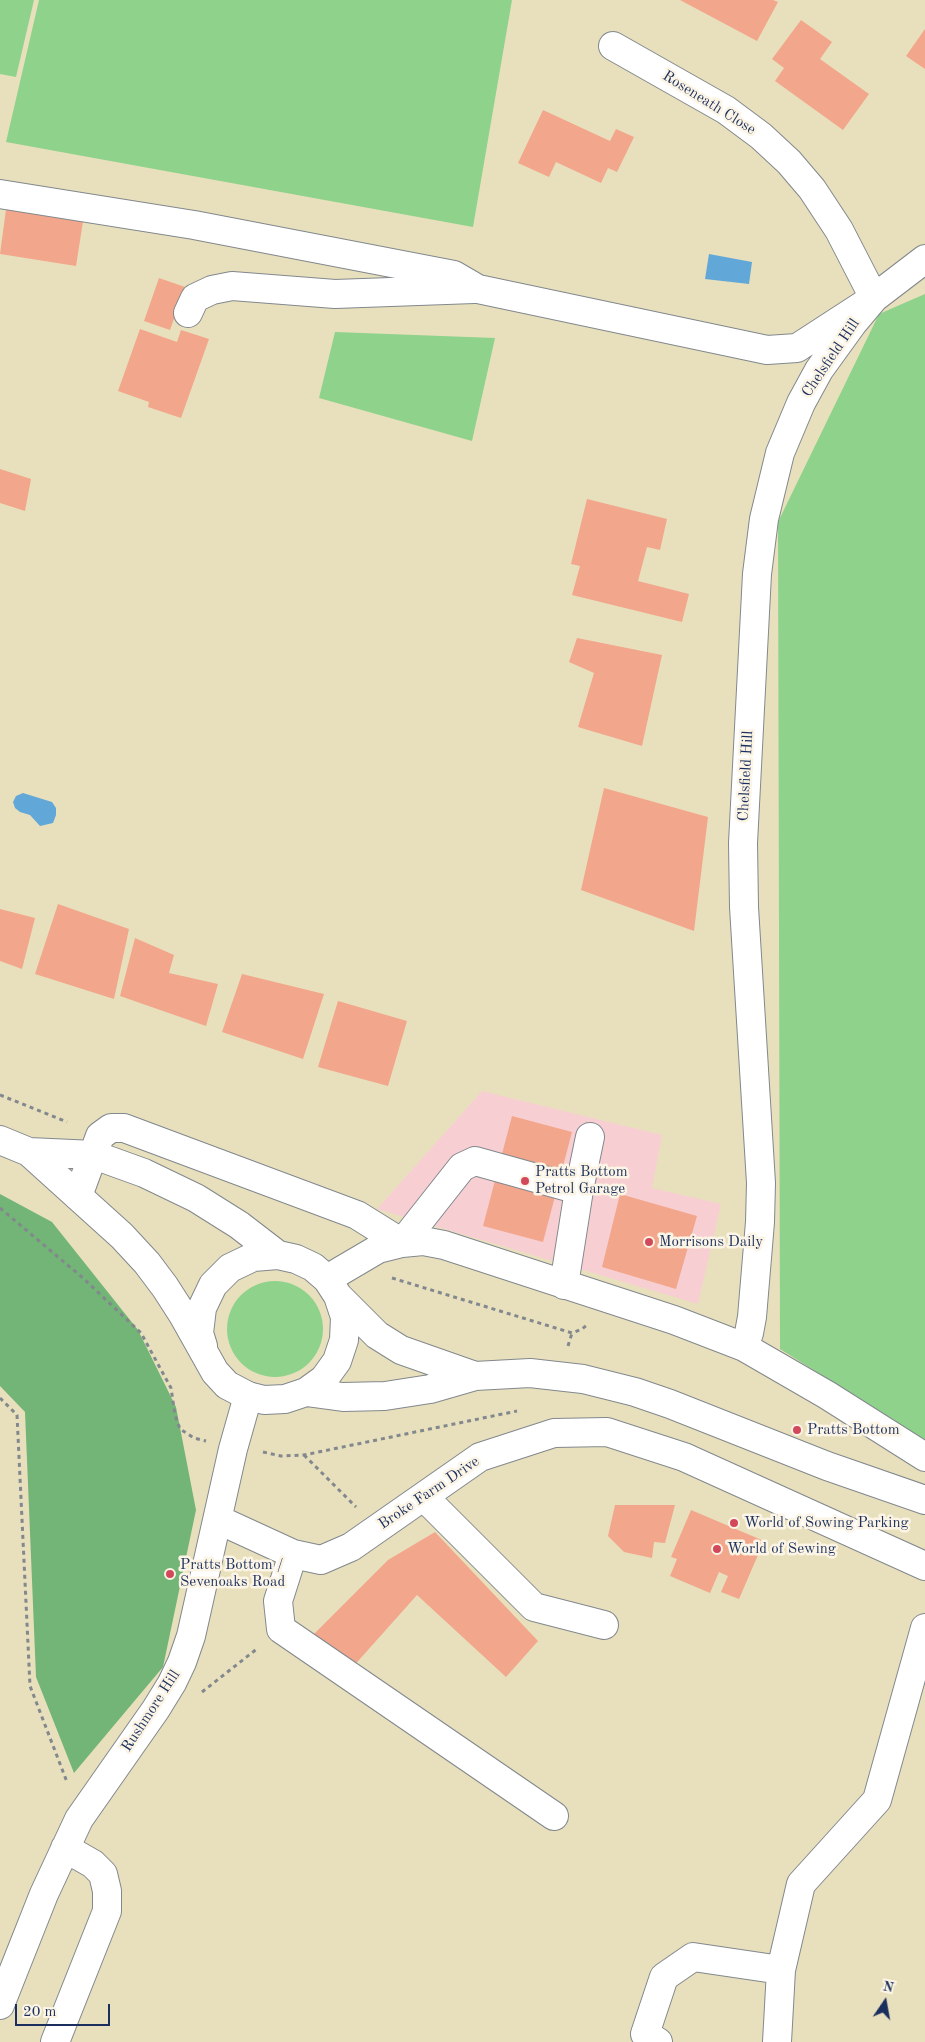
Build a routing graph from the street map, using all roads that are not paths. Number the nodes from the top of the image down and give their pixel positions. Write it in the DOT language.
graph roads {
  1 [pos="613,46"];
  2 [pos="0,194"];
  3 [pos="925,259"];
  4 [pos="478,289"];
  5 [pos="874,298"];
  6 [pos="188,313"];
  7 [pos="590,1137"];
  8 [pos="0,1140"];
  9 [pos="97,1145"];
  10 [pos="29,1152"];
  11 [pos="579,1190"];
  12 [pos="78,1196"];
  13 [pos="402,1242"];
  14 [pos="278,1255"];
  15 [pos="564,1285"];
  16 [pos="332,1287"];
  17 [pos="744,1347"];
  18 [pos="206,1357"];
  19 [pos="475,1376"];
  20 [pos="306,1392"];
  21 [pos="248,1396"];
  22 [pos="925,1457"];
  23 [pos="424,1497"];
  24 [pos="925,1500"];
  25 [pos="219,1520"];
  26 [pos="293,1554"];
  27 [pos="925,1566"];
  28 [pos="604,1625"];
  29 [pos="925,1628"];
  30 [pos="554,1816"];
  31 [pos="65,1848"];
  32 [pos="782,1970"];
  33 [pos="0,2004"];
  34 [pos="55,2042"];
  35 [pos="658,2042"];
  36 [pos="777,2042"];
  1 -- 5 [label="main road, Roseneath Close"];
  2 -- 4 [label="main road"];
  3 -- 5 [label="main road, Chelsfield Hill"];
  4 -- 5 [label="main road"];
  4 -- 6 [label="main road"];
  5 -- 17 [label="main road, Chelsfield Hill"];
  7 -- 11 [label="main road"];
  8 -- 10 [label="main road"];
  9 -- 10 [label="main road"];
  9 -- 12 [label="main road"];
  9 -- 13 [label="main road"];
  9 -- 14 [label="main road"];
  10 -- 12 [label="main road"];
  11 -- 13 [label="main road"];
  11 -- 15 [label="main road"];
  12 -- 18 [label="main road"];
  13 -- 15 [label="main road"];
  13 -- 16 [label="main road"];
  14 -- 16 [label="main road"];
  14 -- 18 [label="main road"];
  15 -- 17 [label="main road"];
  16 -- 19 [label="main road"];
  16 -- 20 [label="main road"];
  17 -- 22 [label="main road"];
  18 -- 21 [label="main road"];
  19 -- 20 [label="main road"];
  19 -- 24 [label="main road"];
  20 -- 21 [label="main road"];
  21 -- 25 [label="main road, Rushmore Hill"];
  23 -- 26 [label="main road, Broke Farm Drive"];
  23 -- 27 [label="main road, Broke Farm Drive"];
  23 -- 28 [label="main road"];
  25 -- 26 [label="main road, Broke Farm Drive"];
  25 -- 31 [label="main road, Rushmore Hill"];
  26 -- 30 [label="main road"];
  29 -- 32 [label="main road"];
  31 -- 33 [label="main road, Rushmore Hill"];
  31 -- 34 [label="main road"];
  32 -- 35 [label="main road"];
  32 -- 36 [label="main road"];
}
